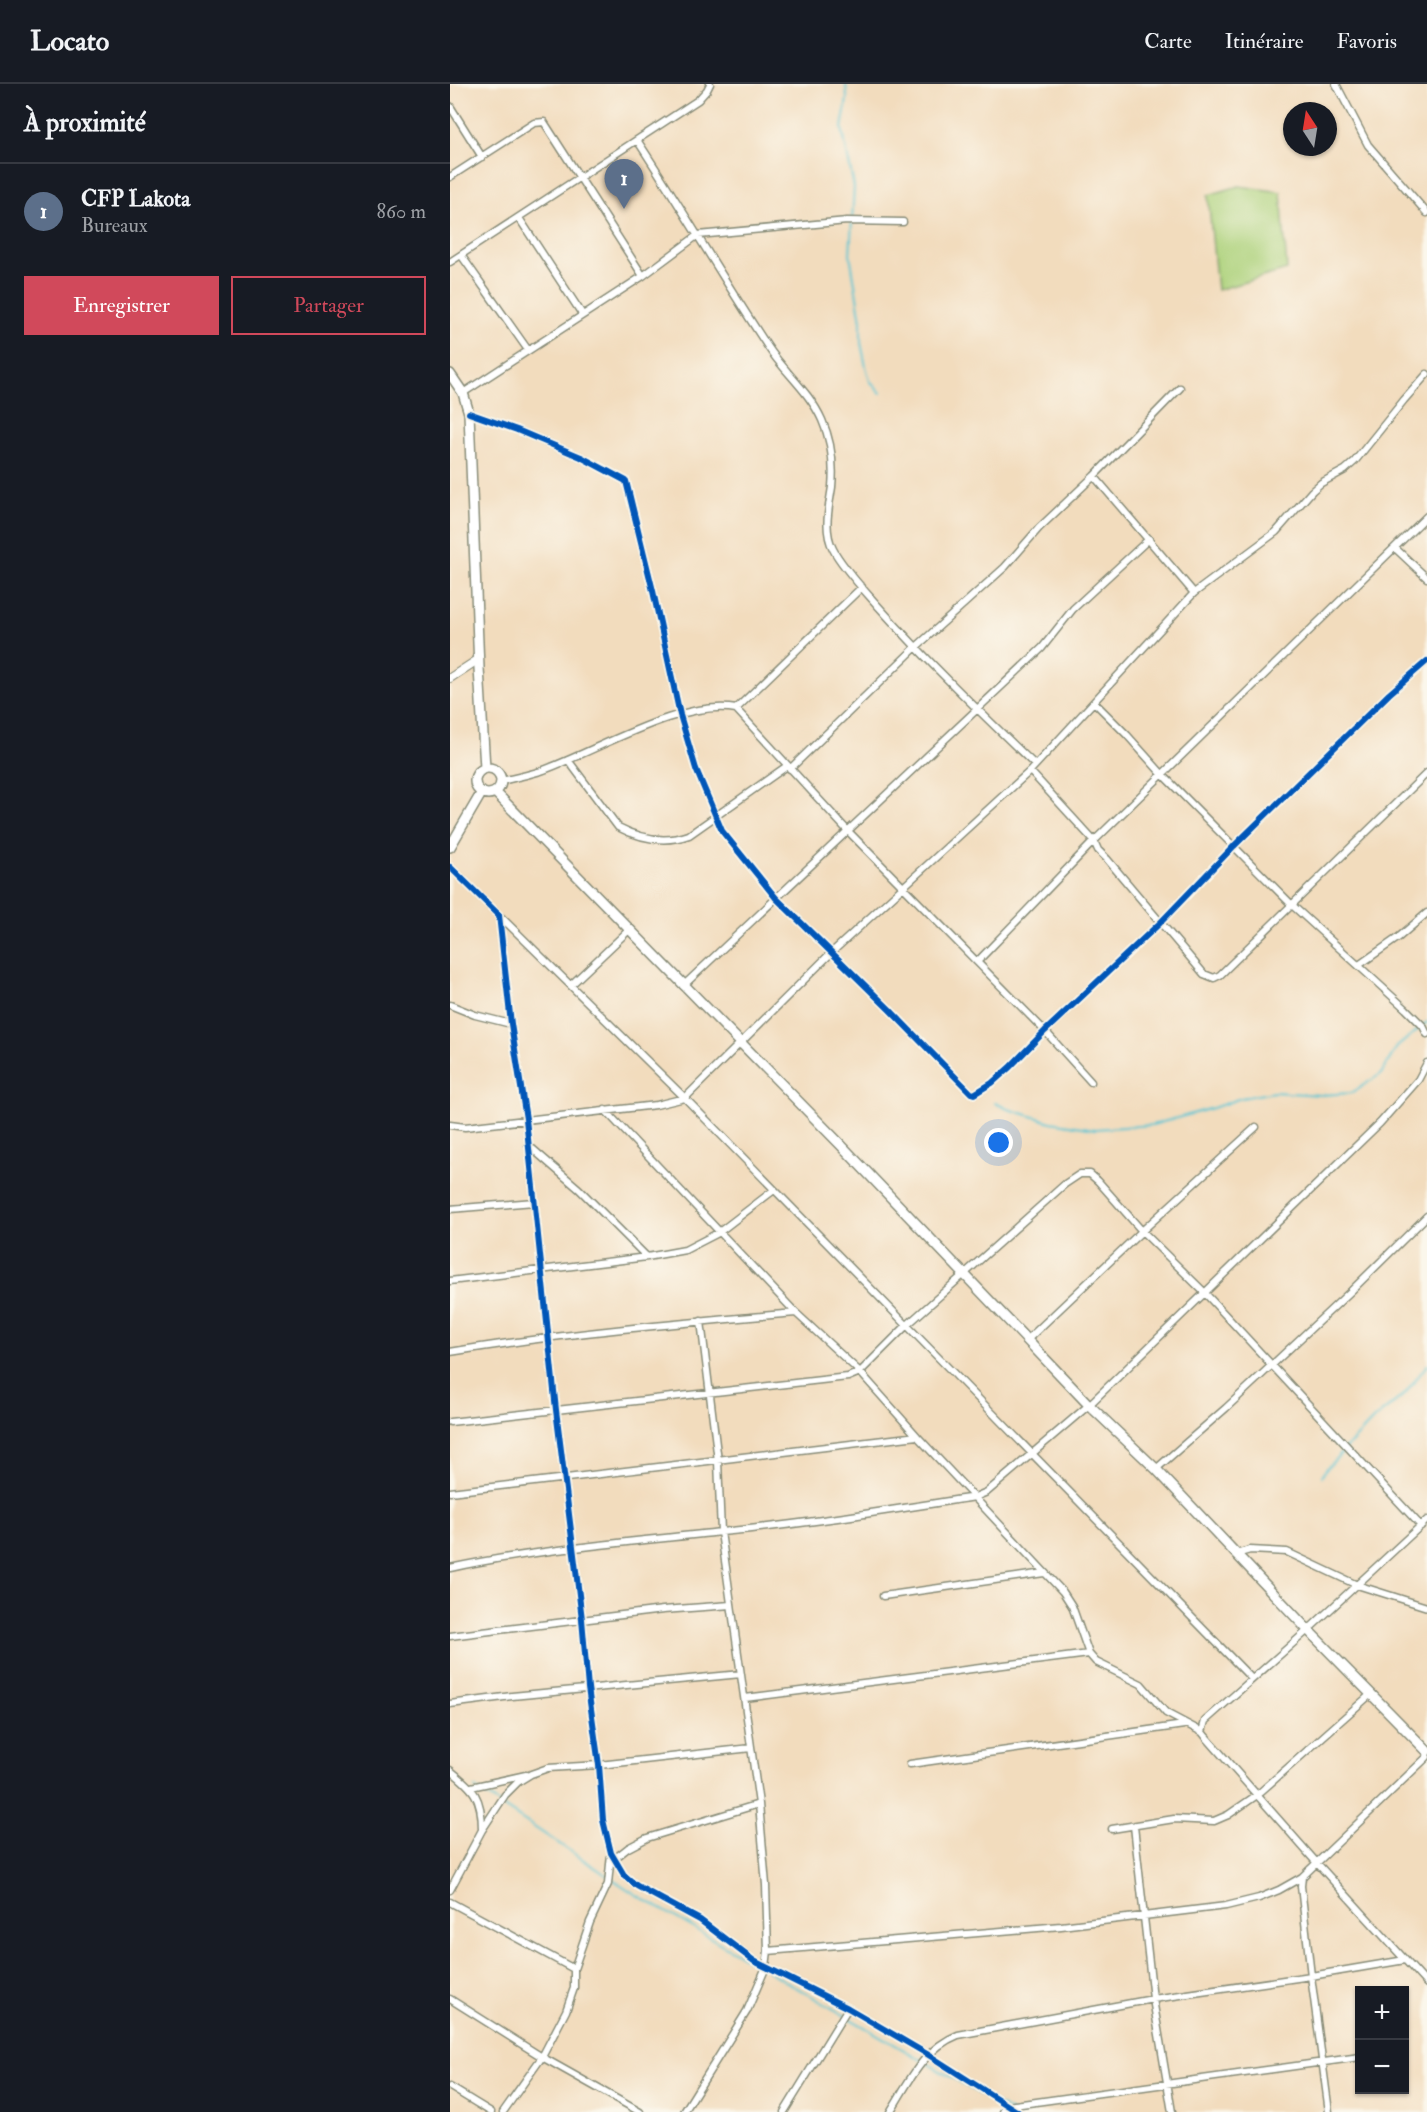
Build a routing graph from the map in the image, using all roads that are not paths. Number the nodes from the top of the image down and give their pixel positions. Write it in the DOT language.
graph roads {
  1 [pos="710,84"];
  2 [pos="1336,84"];
  3 [pos="450,106"];
  4 [pos="637,140"];
  5 [pos="482,157"];
  6 [pos="450,177"];
  7 [pos="579,177"];
  8 [pos="1427,213"];
  9 [pos="519,218"];
  10 [pos="903,222"];
  11 [pos="698,235"];
  12 [pos="461,255"];
  13 [pos="450,262"];
  14 [pos="643,276"];
  15 [pos="582,314"];
  16 [pos="528,350"];
  17 [pos="450,374"];
  18 [pos="1427,374"];
  19 [pos="1180,388"];
  20 [pos="463,393"];
  21 [pos="469,413"];
  22 [pos="1094,476"];
  23 [pos="1427,516"];
  24 [pos="1149,539"];
  25 [pos="1395,548"];
  26 [pos="1427,578"];
  27 [pos="862,587"];
  28 [pos="1194,593"];
  29 [pos="915,648"];
  30 [pos="479,659"];
  31 [pos="1427,661"];
  32 [pos="450,678"];
  33 [pos="1094,702"];
  34 [pos="736,709"];
  35 [pos="978,710"];
  36 [pos="680,715"];
  37 [pos="568,760"];
  38 [pos="1035,765"];
  39 [pos="789,767"];
  40 [pos="484,768"];
  41 [pos="1030,771"];
  42 [pos="1427,773"];
  43 [pos="1162,774"];
  44 [pos="501,781"];
  45 [pos="482,792"];
  46 [pos="495,792"];
  47 [pos="714,817"];
  48 [pos="847,830"];
  49 [pos="1095,841"];
  50 [pos="451,844"];
  51 [pos="1234,846"];
  52 [pos="450,867"];
  53 [pos="902,886"];
  54 [pos="776,898"];
  55 [pos="1292,905"];
  56 [pos="1427,912"];
  57 [pos="499,915"];
  58 [pos="1160,922"];
  59 [pos="629,930"];
  60 [pos="831,953"];
  61 [pos="977,962"];
  62 [pos="1359,965"];
  63 [pos="570,985"];
  64 [pos="683,986"];
  65 [pos="450,1005"];
  66 [pos="511,1024"];
  67 [pos="1045,1031"];
  68 [pos="1427,1035"];
  69 [pos="741,1044"];
  70 [pos="1427,1062"];
  71 [pos="1091,1082"];
  72 [pos="685,1098"];
  73 [pos="605,1110"];
  74 [pos="525,1119"];
  75 [pos="450,1125"];
  76 [pos="1256,1127"];
  77 [pos="528,1145"];
  78 [pos="774,1190"];
  79 [pos="534,1202"];
  80 [pos="450,1209"];
  81 [pos="1427,1216"];
  82 [pos="1142,1231"];
  83 [pos="718,1233"];
  84 [pos="647,1257"];
  85 [pos="541,1270"];
  86 [pos="964,1273"];
  87 [pos="450,1281"];
  88 [pos="1204,1292"];
  89 [pos="796,1313"];
  90 [pos="701,1321"];
  91 [pos="906,1326"];
  92 [pos="550,1337"];
  93 [pos="1028,1340"];
  94 [pos="450,1352"];
  95 [pos="1271,1366"];
  96 [pos="860,1372"];
  97 [pos="709,1391"];
  98 [pos="1089,1405"];
  99 [pos="556,1410"];
  100 [pos="450,1422"];
  101 [pos="917,1436"];
  102 [pos="1032,1455"];
  103 [pos="718,1461"];
  104 [pos="1156,1469"];
  105 [pos="565,1477"];
  106 [pos="450,1492"];
  107 [pos="975,1497"];
  108 [pos="1427,1520"];
  109 [pos="1421,1526"];
  110 [pos="721,1533"];
  111 [pos="573,1548"];
  112 [pos="1236,1554"];
  113 [pos="450,1568"];
  114 [pos="1044,1573"];
  115 [pos="1357,1585"];
  116 [pos="883,1596"];
  117 [pos="731,1605"];
  118 [pos="1427,1607"];
  119 [pos="582,1619"];
  120 [pos="1308,1630"];
  121 [pos="450,1636"];
  122 [pos="1089,1654"];
  123 [pos="741,1674"];
  124 [pos="1252,1679"];
  125 [pos="588,1688"];
  126 [pos="1371,1694"];
  127 [pos="745,1698"];
  128 [pos="450,1704"];
  129 [pos="1185,1725"];
  130 [pos="1202,1732"];
  131 [pos="751,1748"];
  132 [pos="1427,1751"];
  133 [pos="1427,1757"];
  134 [pos="910,1764"];
  135 [pos="599,1765"];
  136 [pos="450,1770"];
  137 [pos="531,1774"];
  138 [pos="471,1787"];
  139 [pos="1257,1795"];
  140 [pos="759,1804"];
  141 [pos="1134,1826"];
  142 [pos="1112,1829"];
  143 [pos="482,1830"];
  144 [pos="612,1856"];
  145 [pos="1316,1862"];
  146 [pos="1302,1877"];
  147 [pos="450,1890"];
  148 [pos="450,1902"];
  149 [pos="1145,1915"];
  150 [pos="768,1951"];
  151 [pos="1405,1960"];
  152 [pos="766,1967"];
  153 [pos="574,1970"];
  154 [pos="1311,1976"];
  155 [pos="1427,1984"];
  156 [pos="450,1999"];
  157 [pos="1153,1999"];
  158 [pos="848,2008"];
  159 [pos="927,2054"];
  160 [pos="542,2056"];
  161 [pos="1355,2058"];
  162 [pos="1321,2063"];
  163 [pos="1167,2085"];
  164 [pos="450,2087"];
  165 [pos="1005,2109"];
  166 [pos="491,2112"];
  167 [pos="503,2112"];
  168 [pos="640,2112"];
  169 [pos="684,2112"];
  170 [pos="784,2112"];
  171 [pos="890,2112"];
  172 [pos="1018,2112"];
  173 [pos="1172,2112"];
  174 [pos="1329,2112"];
  1 -- 4 [label="street"];
  2 -- 8 [label="street"];
  3 -- 5 [label="street"];
  4 -- 7 [label="street"];
  4 -- 11 [label="street"];
  5 -- 6 [label="street"];
  5 -- 7 [label="street"];
  7 -- 9 [label="street"];
  7 -- 14 [label="street"];
  9 -- 12 [label="street"];
  9 -- 15 [label="street"];
  10 -- 11 [label="street"];
  11 -- 14 [label="street"];
  11 -- 27 [label="street"];
  12 -- 13 [label="street"];
  12 -- 16 [label="street"];
  14 -- 15 [label="street"];
  15 -- 16 [label="street"];
  16 -- 20 [label="street"];
  17 -- 20 [label="main road"];
  18 -- 28 [label="street"];
  19 -- 22 [label="street"];
  20 -- 21 [label="main road"];
  21 -- 30 [label="main road"];
  21 -- 36 [label="street"];
  22 -- 24 [label="street"];
  22 -- 29 [label="street"];
  23 -- 25 [label="street"];
  24 -- 28 [label="street"];
  24 -- 35 [label="street"];
  25 -- 26 [label="street"];
  25 -- 43 [label="street"];
  27 -- 29 [label="street"];
  27 -- 34 [label="street"];
  28 -- 33 [label="street"];
  29 -- 35 [label="street"];
  29 -- 39 [label="street"];
  30 -- 32 [label="street"];
  30 -- 40 [label="main road"];
  31 -- 51 [label="street"];
  33 -- 38 [label="street"];
  33 -- 43 [label="street"];
  34 -- 36 [label="street"];
  34 -- 39 [label="street"];
  35 -- 38 [label="street"];
  35 -- 48 [label="street"];
  36 -- 37 [label="street"];
  36 -- 47 [label="street"];
  37 -- 44 [label="street"];
  37 -- 47 [label="street"];
  38 -- 41 [label="street"];
  39 -- 47 [label="street"];
  39 -- 48 [label="street"];
  40 -- 44 [label="main road"];
  40 -- 45 [label="main road"];
  41 -- 49 [label="street"];
  41 -- 53 [label="street"];
  42 -- 55 [label="street"];
  43 -- 49 [label="street"];
  43 -- 51 [label="street"];
  44 -- 46 [label="main road"];
  45 -- 46 [label="main road"];
  45 -- 50 [label="main road"];
  46 -- 59 [label="main road"];
  47 -- 54 [label="street"];
  48 -- 53 [label="street"];
  48 -- 54 [label="street"];
  49 -- 58 [label="street"];
  49 -- 61 [label="street"];
  51 -- 55 [label="street"];
  51 -- 58 [label="street"];
  52 -- 57 [label="street"];
  53 -- 60 [label="street"];
  53 -- 61 [label="street"];
  54 -- 60 [label="street"];
  54 -- 64 [label="street"];
  55 -- 58 [label="street"];
  55 -- 62 [label="street"];
  56 -- 62 [label="street"];
  57 -- 63 [label="street"];
  57 -- 66 [label="street"];
  58 -- 67 [label="street"];
  59 -- 63 [label="street"];
  59 -- 64 [label="main road"];
  60 -- 67 [label="street"];
  60 -- 69 [label="street"];
  61 -- 67 [label="street"];
  62 -- 68 [label="street"];
  63 -- 72 [label="street"];
  64 -- 69 [label="main road"];
  65 -- 66 [label="street"];
  66 -- 74 [label="street"];
  67 -- 71 [label="street"];
  69 -- 72 [label="street"];
  69 -- 86 [label="main road"];
  70 -- 88 [label="street"];
  72 -- 73 [label="street"];
  72 -- 78 [label="street"];
  73 -- 74 [label="street"];
  73 -- 83 [label="street"];
  74 -- 75 [label="street"];
  74 -- 77 [label="street"];
  76 -- 82 [label="street"];
  77 -- 79 [label="street"];
  77 -- 84 [label="street"];
  78 -- 83 [label="street"];
  78 -- 91 [label="street"];
  79 -- 80 [label="street"];
  79 -- 85 [label="street"];
  81 -- 95 [label="street"];
  82 -- 86 [label="street"];
  82 -- 88 [label="street"];
  82 -- 93 [label="street"];
  83 -- 84 [label="street"];
  83 -- 89 [label="street"];
  84 -- 85 [label="street"];
  85 -- 87 [label="street"];
  85 -- 92 [label="street"];
  86 -- 91 [label="street"];
  86 -- 93 [label="main road"];
  88 -- 95 [label="street"];
  88 -- 98 [label="street"];
  89 -- 90 [label="street"];
  89 -- 96 [label="street"];
  90 -- 92 [label="street"];
  90 -- 97 [label="street"];
  91 -- 96 [label="street"];
  91 -- 102 [label="street"];
  92 -- 94 [label="street"];
  92 -- 99 [label="street"];
  93 -- 98 [label="main road"];
  95 -- 104 [label="street"];
  95 -- 109 [label="street"];
  96 -- 97 [label="street"];
  96 -- 101 [label="street"];
  97 -- 99 [label="street"];
  97 -- 103 [label="street"];
  98 -- 102 [label="street"];
  98 -- 104 [label="main road"];
  99 -- 100 [label="street"];
  99 -- 105 [label="street"];
  101 -- 103 [label="street"];
  101 -- 107 [label="street"];
  102 -- 107 [label="street"];
  102 -- 124 [label="street"];
  103 -- 105 [label="street"];
  103 -- 110 [label="street"];
  104 -- 112 [label="main road"];
  105 -- 106 [label="street"];
  105 -- 111 [label="street"];
  107 -- 110 [label="street"];
  107 -- 114 [label="street"];
  108 -- 109 [label="street"];
  109 -- 115 [label="street"];
  110 -- 111 [label="street"];
  110 -- 117 [label="street"];
  111 -- 113 [label="street"];
  111 -- 119 [label="street"];
  112 -- 115 [label="street"];
  112 -- 120 [label="main road"];
  114 -- 116 [label="street"];
  114 -- 122 [label="street"];
  115 -- 118 [label="street"];
  115 -- 120 [label="street"];
  117 -- 119 [label="street"];
  117 -- 123 [label="street"];
  119 -- 121 [label="street"];
  119 -- 125 [label="street"];
  120 -- 124 [label="street"];
  120 -- 126 [label="main road"];
  122 -- 127 [label="street"];
  122 -- 129 [label="street"];
  123 -- 125 [label="street"];
  123 -- 127 [label="street"];
  124 -- 130 [label="street"];
  125 -- 128 [label="street"];
  125 -- 135 [label="street"];
  126 -- 132 [label="main road"];
  126 -- 139 [label="street"];
  127 -- 131 [label="street"];
  129 -- 130 [label="street"];
  129 -- 134 [label="street"];
  130 -- 139 [label="street"];
  131 -- 135 [label="street"];
  131 -- 140 [label="street"];
  133 -- 145 [label="street"];
  135 -- 137 [label="street"];
  135 -- 144 [label="street"];
  136 -- 138 [label="street"];
  137 -- 138 [label="street"];
  137 -- 143 [label="street"];
  138 -- 143 [label="street"];
  139 -- 141 [label="street"];
  139 -- 145 [label="street"];
  140 -- 144 [label="street"];
  140 -- 150 [label="street"];
  141 -- 142 [label="street"];
  141 -- 149 [label="street"];
  143 -- 147 [label="street"];
  144 -- 152 [label="street"];
  144 -- 153 [label="street"];
  145 -- 146 [label="street"];
  145 -- 151 [label="street"];
  146 -- 149 [label="street"];
  146 -- 154 [label="street"];
  148 -- 153 [label="street"];
  149 -- 150 [label="street"];
  149 -- 157 [label="street"];
  150 -- 152 [label="street"];
  151 -- 154 [label="street"];
  151 -- 155 [label="street"];
  152 -- 158 [label="street"];
  152 -- 169 [label="street"];
  153 -- 160 [label="street"];
  154 -- 157 [label="street"];
  154 -- 162 [label="street"];
  156 -- 160 [label="street"];
  157 -- 159 [label="street"];
  157 -- 163 [label="street"];
  158 -- 159 [label="street"];
  158 -- 170 [label="street"];
  159 -- 165 [label="street"];
  159 -- 171 [label="street"];
  160 -- 167 [label="street"];
  160 -- 168 [label="street"];
  161 -- 162 [label="street"];
  162 -- 163 [label="street"];
  162 -- 174 [label="street"];
  163 -- 165 [label="street"];
  163 -- 173 [label="street"];
  164 -- 166 [label="street"];
  165 -- 172 [label="street"];
}
